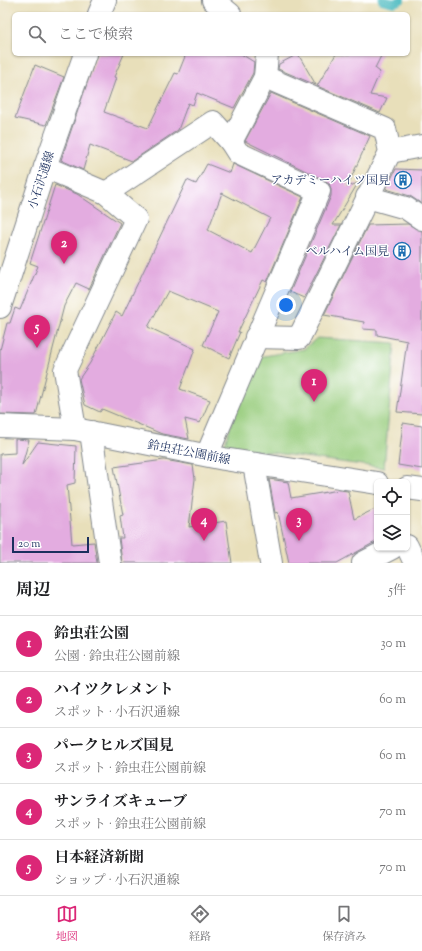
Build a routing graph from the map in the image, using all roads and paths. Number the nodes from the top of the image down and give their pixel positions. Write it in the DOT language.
graph roads {
  1 [pos="104,0"];
  2 [pos="213,0"];
  3 [pos="101,12"];
  4 [pos="228,12"];
  5 [pos="84,56"];
  6 [pos="268,56"];
  7 [pos="265,77"];
  8 [pos="231,142"];
  9 [pos="422,146"];
  10 [pos="390,152"];
  11 [pos="45,167"];
  12 [pos="106,193"];
  13 [pos="367,197"];
  14 [pos="422,219"];
  15 [pos="0,307"];
  16 [pos="256,337"];
  17 [pos="0,426"];
  18 [pos="83,431"];
  19 [pos="207,455"];
  20 [pos="254,464"];
  21 [pos="374,483"];
  22 [pos="410,488"];
  23 [pos="422,490"];
  24 [pos="386,551"];
  25 [pos="409,551"];
  26 [pos="110,563"];
  27 [pos="271,563"];
  28 [pos="363,563"];
  29 [pos="415,563"];
  1 -- 3 [label="street"];
  2 -- 4 [label="street"];
  5 -- 11 [label="street, 小石沢通線"];
  6 -- 7 [label="street"];
  7 -- 8 [label="street"];
  7 -- 10 [label="street"];
  8 -- 12 [label="street"];
  8 -- 16 [label="street"];
  9 -- 10 [label="street"];
  10 -- 13 [label="street"];
  11 -- 12 [label="street"];
  11 -- 15 [label="street, 小石沢通線"];
  12 -- 18 [label="street"];
  13 -- 14 [label="street"];
  13 -- 16 [label="street"];
  16 -- 19 [label="street"];
  17 -- 18 [label="street, 鈴虫荘公園前線"];
  18 -- 19 [label="street, 鈴虫荘公園前線"];
  18 -- 26 [label="street"];
  19 -- 20 [label="street, 鈴虫荘公園前線"];
  20 -- 21 [label="street, 鈴虫荘公園前線"];
  20 -- 27 [label="street"];
  22 -- 23 [label="street"];
  24 -- 28 [label="street"];
  25 -- 29 [label="street"];
}
